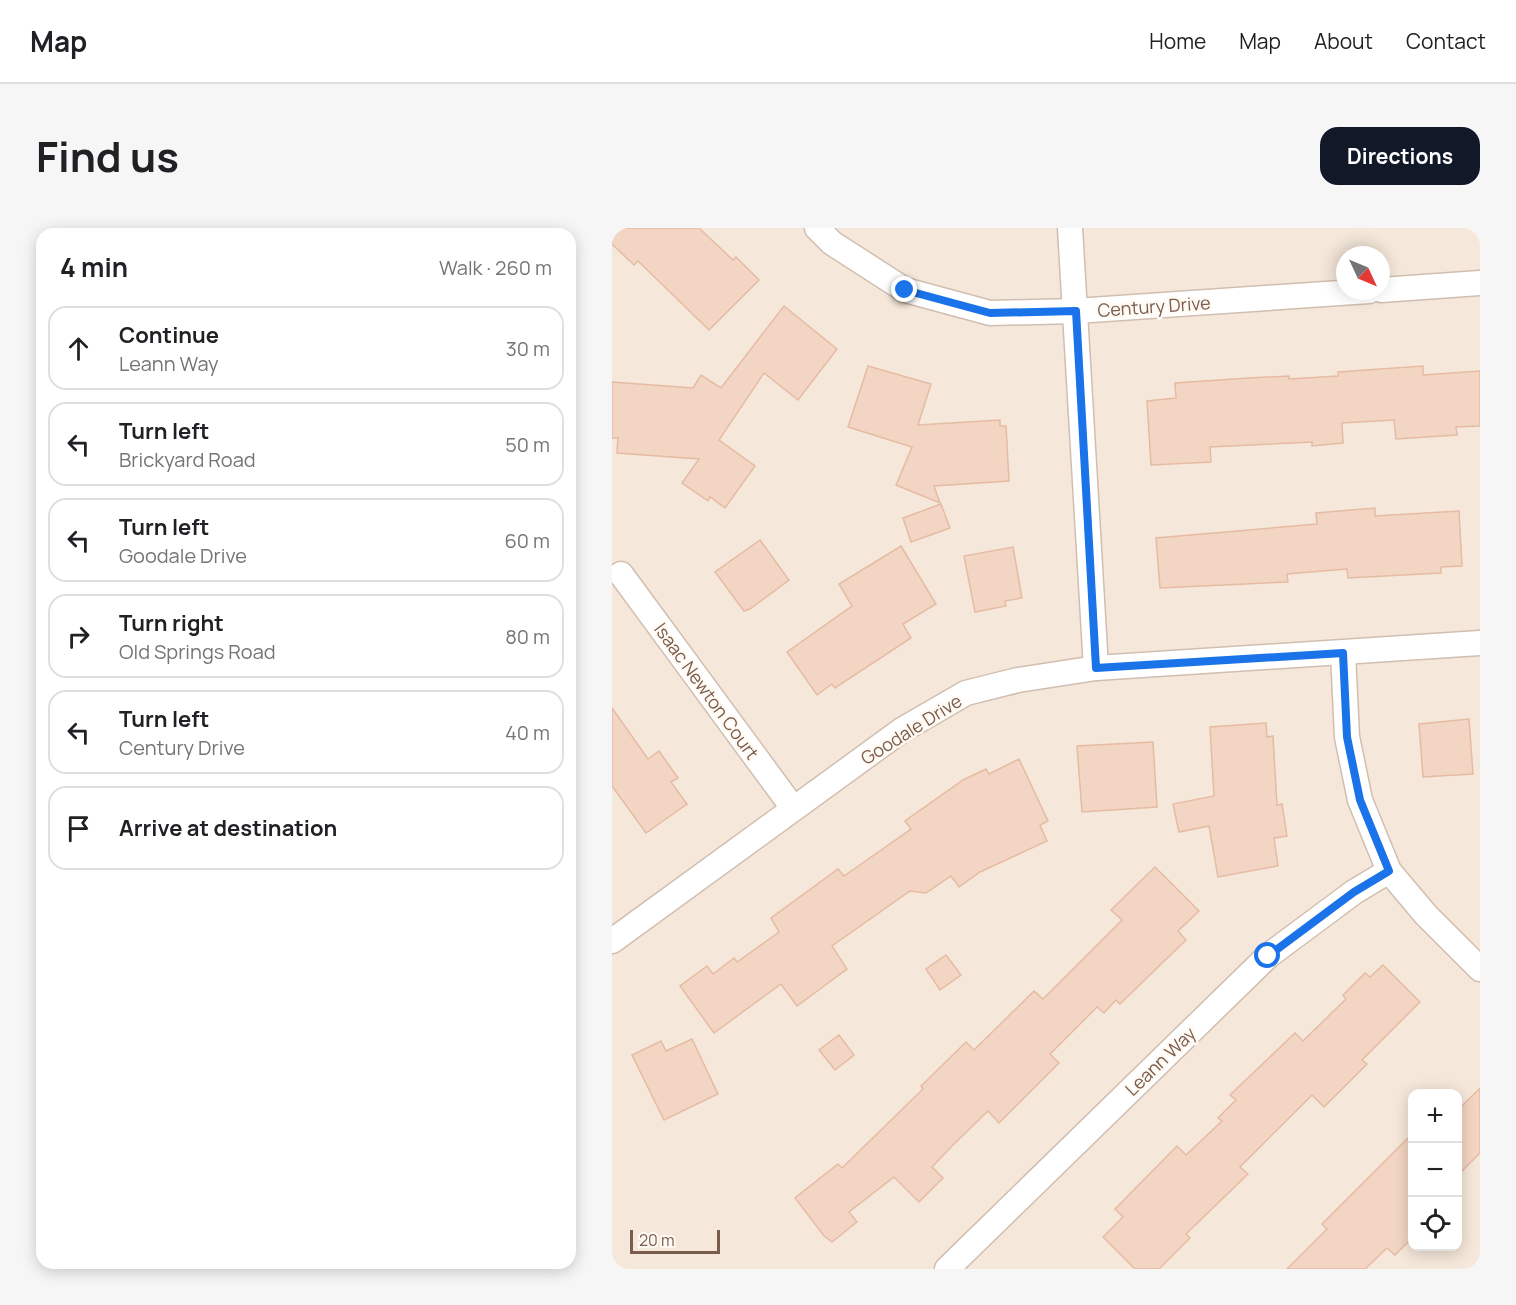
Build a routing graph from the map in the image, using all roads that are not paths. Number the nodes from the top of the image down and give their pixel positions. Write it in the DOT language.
graph roads {
  1 [pos="817,228"];
  2 [pos="1070,228"];
  3 [pos="1480,283"];
  4 [pos="1390,289"];
  5 [pos="1336,293"];
  6 [pos="1076,311"];
  7 [pos="621,574"];
  8 [pos="1480,643"];
  9 [pos="1343,653"];
  10 [pos="1096,668"];
  11 [pos="793,808"];
  12 [pos="1389,871"];
  13 [pos="612,941"];
  14 [pos="1480,969"];
  15 [pos="947,1269"];
  1 -- 6 [label="street, Century Drive"];
  2 -- 6 [label="street"];
  3 -- 4 [label="street"];
  5 -- 6 [label="street, Century Drive"];
  6 -- 10 [label="street"];
  7 -- 11 [label="street, Isaac Newton Court"];
  8 -- 9 [label="street, Goodale Drive"];
  9 -- 10 [label="street, Goodale Drive"];
  9 -- 12 [label="street"];
  10 -- 11 [label="street, Goodale Drive"];
  11 -- 13 [label="street, Goodale Drive"];
  12 -- 14 [label="street"];
  12 -- 15 [label="street, Leann Way"];
}
